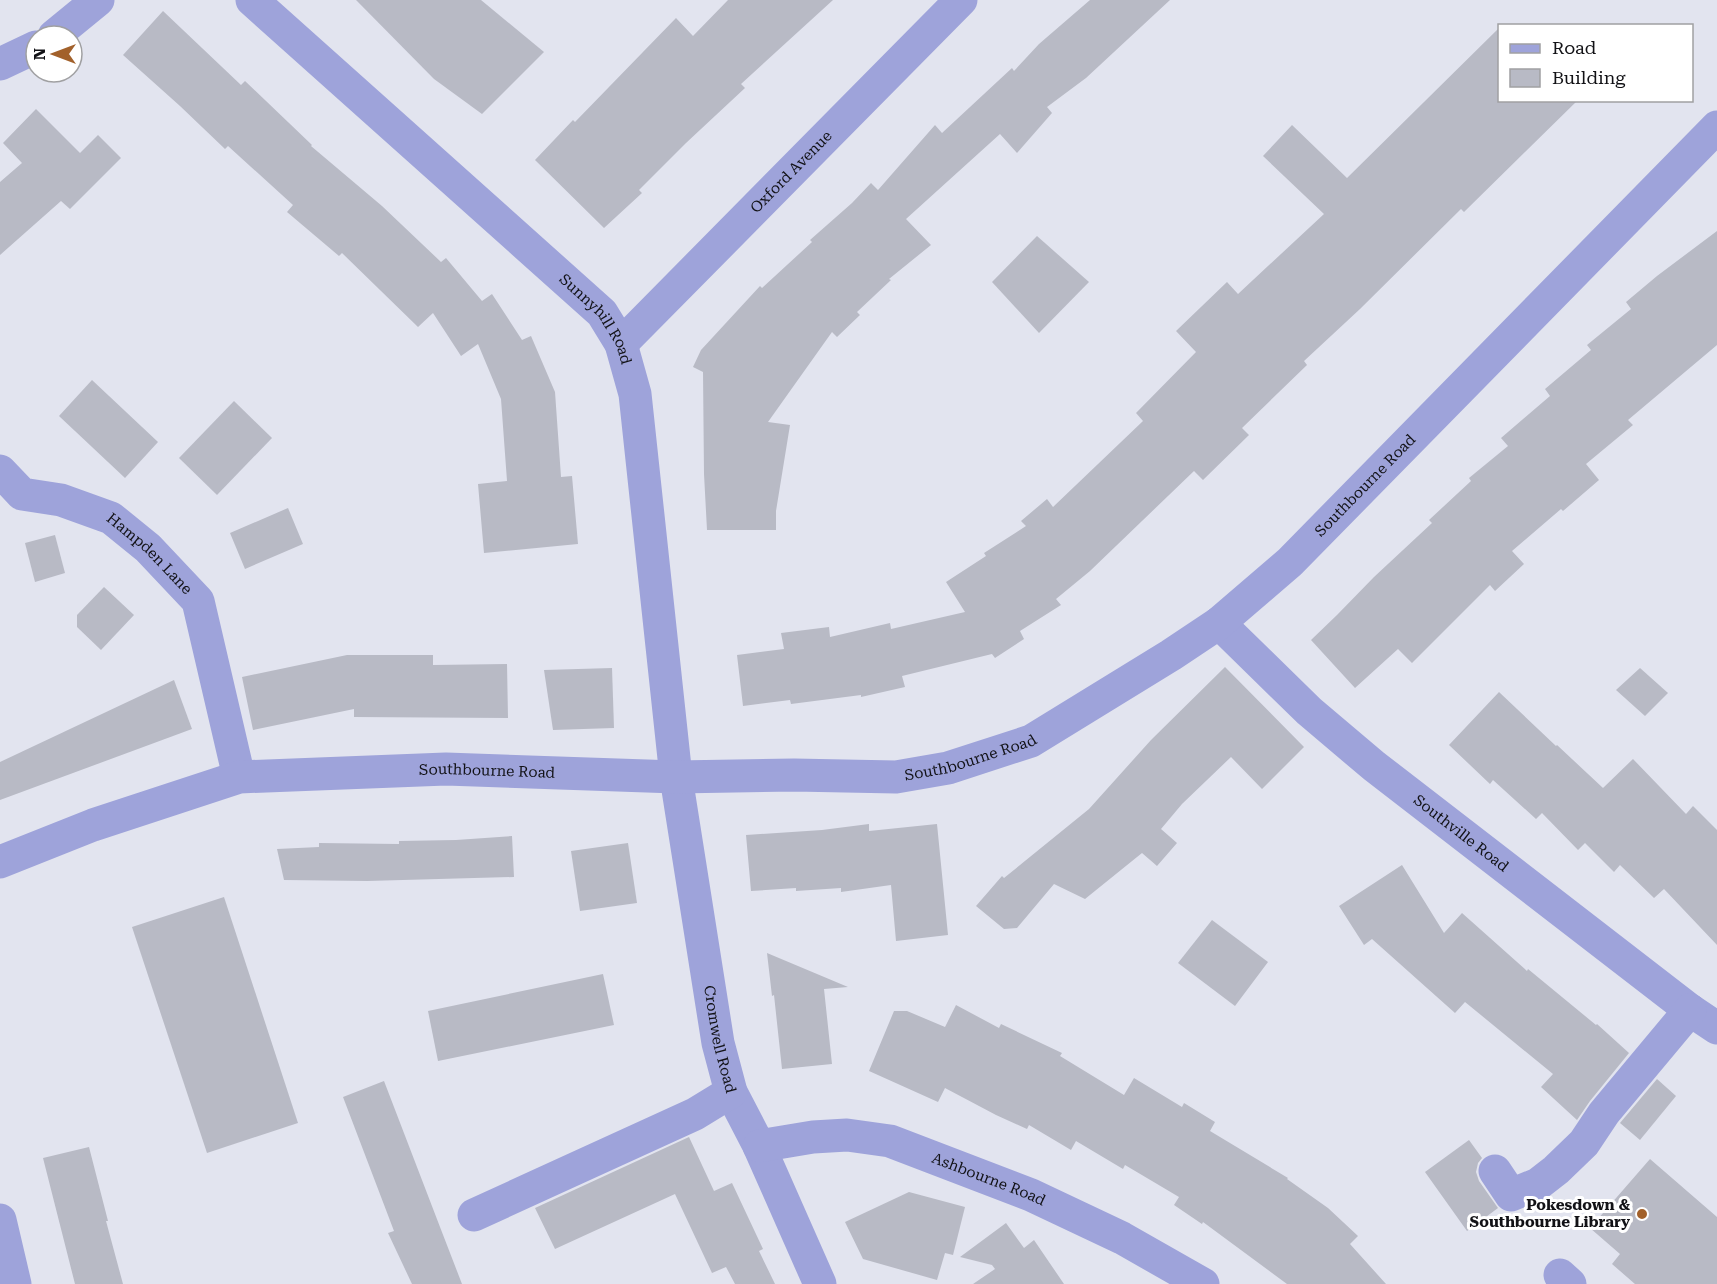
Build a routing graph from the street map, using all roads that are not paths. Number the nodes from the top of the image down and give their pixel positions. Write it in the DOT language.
graph roads {
  1 [pos="98,0"];
  2 [pos="252,0"];
  3 [pos="961,0"];
  4 [pos="69,24"];
  5 [pos="24,53"];
  6 [pos="0,64"];
  7 [pos="1717,127"];
  8 [pos="621,344"];
  9 [pos="0,471"];
  10 [pos="1219,623"];
  11 [pos="238,777"];
  12 [pos="676,777"];
  13 [pos="0,862"];
  14 [pos="1690,1010"];
  15 [pos="1717,1028"];
  16 [pos="731,1092"];
  17 [pos="759,1146"];
  18 [pos="1495,1171"];
  19 [pos="474,1215"];
  20 [pos="0,1220"];
  21 [pos="15,1284"];
  22 [pos="820,1284"];
  23 [pos="1203,1284"];
  1 -- 4 [label="street"];
  2 -- 8 [label="street, Sunnyhill Road"];
  3 -- 8 [label="street, Oxford Avenue"];
  5 -- 6 [label="street"];
  7 -- 10 [label="street, Southbourne Road"];
  8 -- 12 [label="street, Sunnyhill Road"];
  9 -- 11 [label="street, Hampden Lane"];
  10 -- 12 [label="street, Southbourne Road"];
  10 -- 14 [label="street, Southville Road"];
  11 -- 12 [label="street, Southbourne Road"];
  11 -- 13 [label="street, Southbourne Road"];
  12 -- 16 [label="street, Cromwell Road"];
  14 -- 15 [label="street, Southville Road"];
  14 -- 18 [label="street"];
  16 -- 17 [label="street, Cromwell Road"];
  16 -- 19 [label="street"];
  17 -- 22 [label="street, Cromwell Road"];
  17 -- 23 [label="street, Ashbourne Road"];
  20 -- 21 [label="street"];
}
